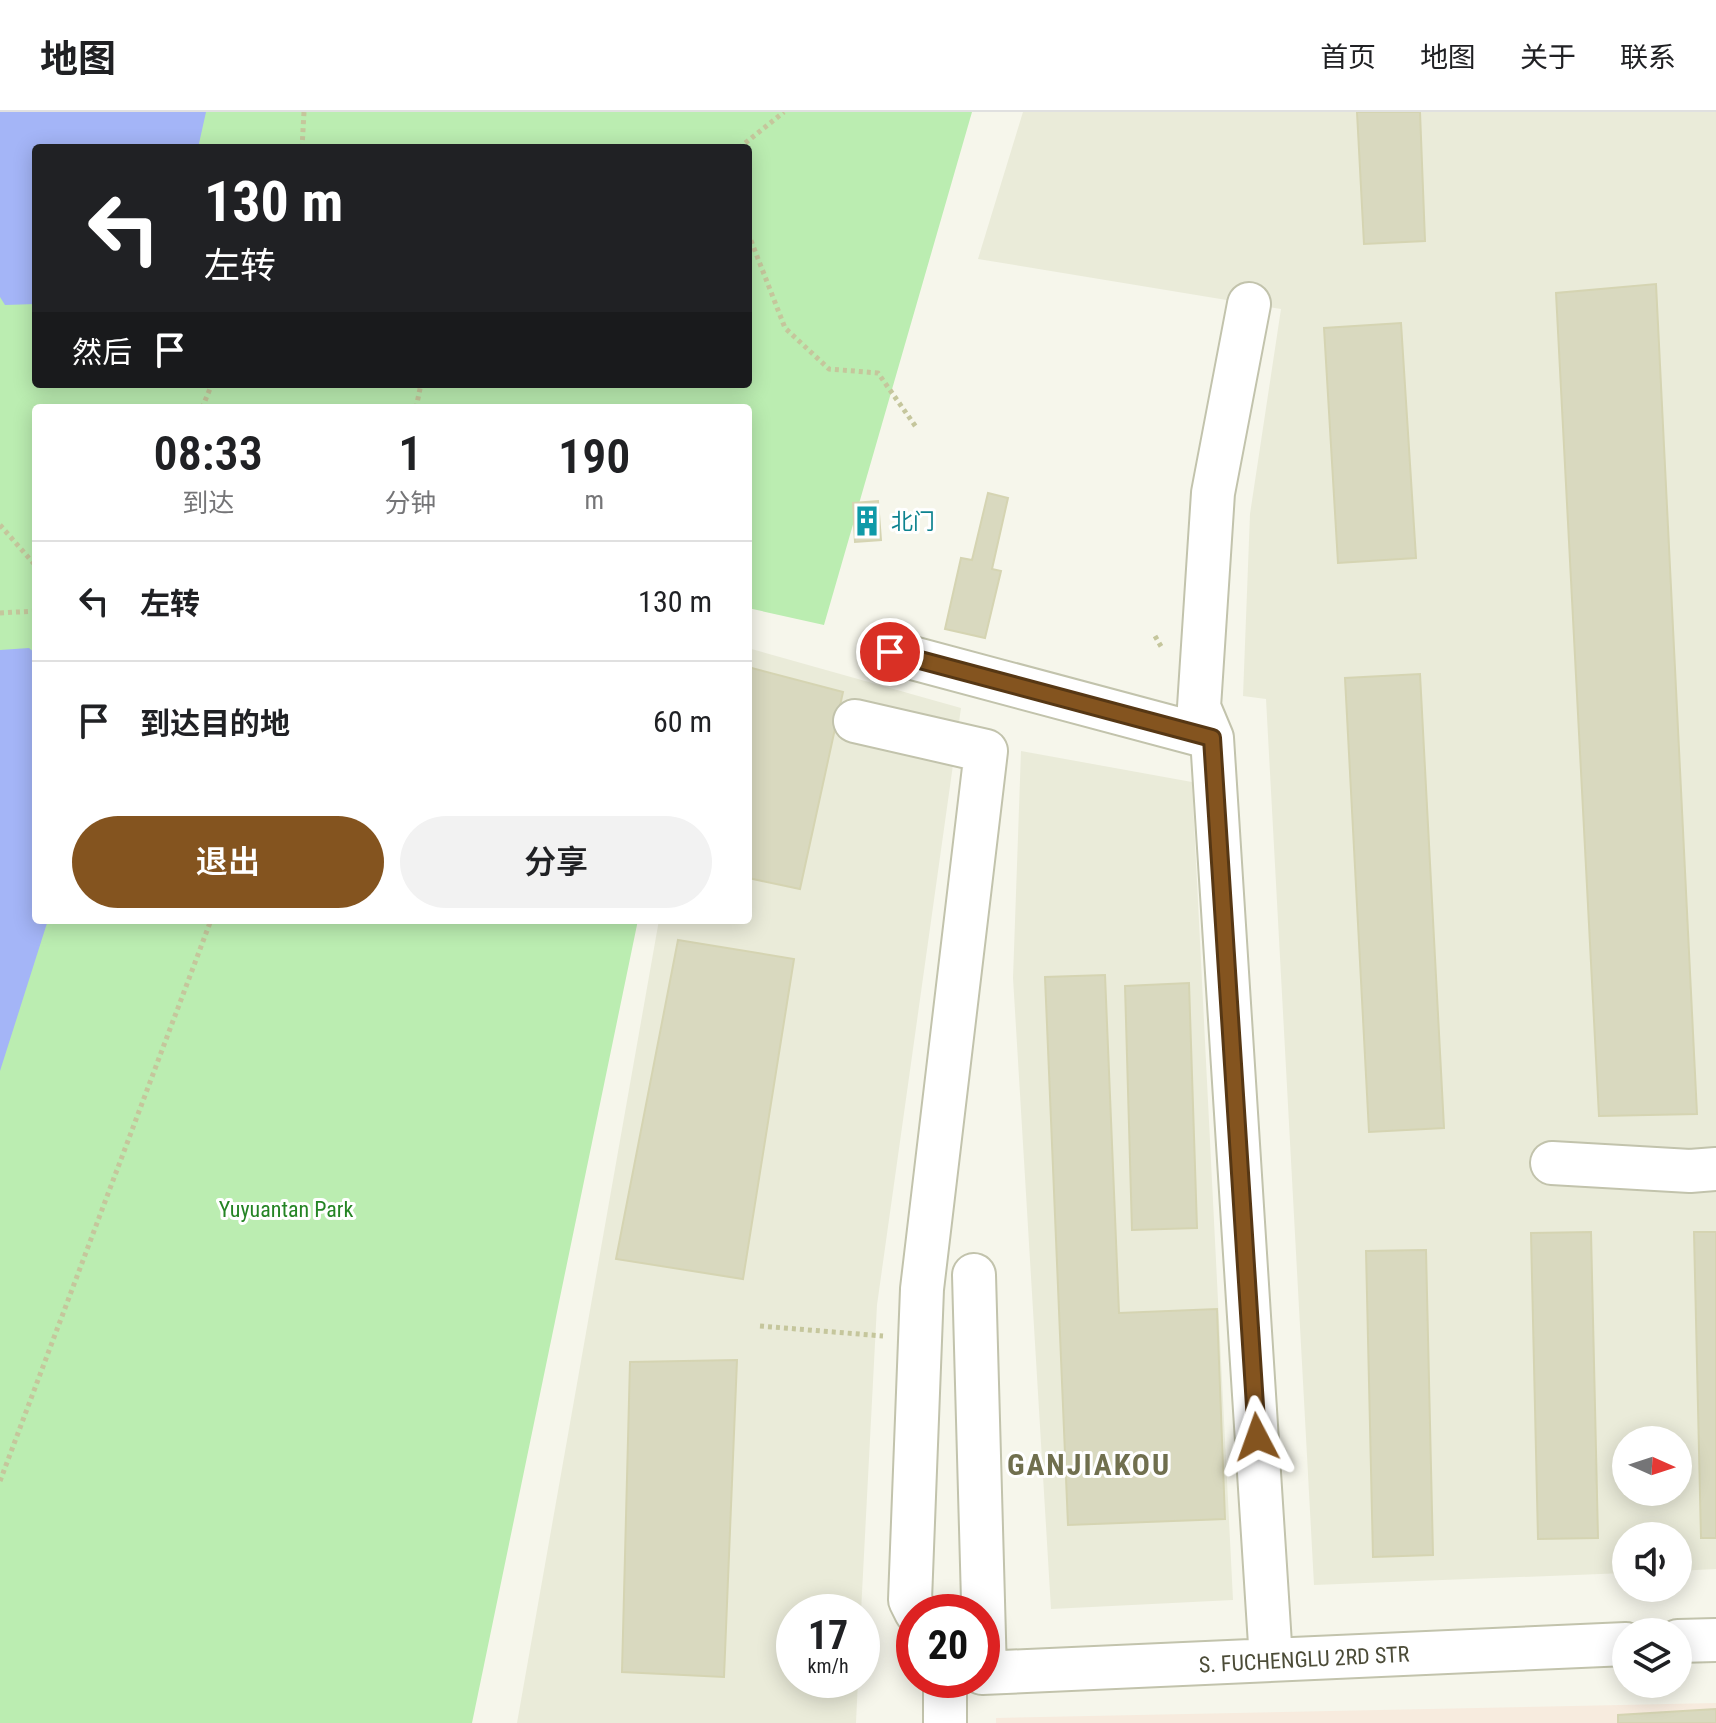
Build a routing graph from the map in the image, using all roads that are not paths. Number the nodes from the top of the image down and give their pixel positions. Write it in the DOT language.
graph roads {
  1 [pos="1249,304"];
  2 [pos="890,652"];
  3 [pos="855,721"];
  4 [pos="1212,738"];
  5 [pos="1552,1163"];
  6 [pos="1716,1169"];
  7 [pos="974,1275"];
  8 [pos="910,1594"];
  9 [pos="971,1594"];
  10 [pos="1716,1640"];
  11 [pos="1692,1641"];
  12 [pos="1612,1645"];
  13 [pos="1271,1660"];
  14 [pos="1000,1674"];
  15 [pos="958,1698"];
  16 [pos="945,1723"];
  1 -- 4 [label="street"];
  2 -- 4 [label="street"];
  3 -- 8 [label="street"];
  4 -- 13 [label="street"];
  5 -- 6 [label="street"];
  7 -- 9 [label="street"];
  10 -- 11 [label="street"];
  12 -- 13 [label="street, S. FUCHENGLU 2RD STR"];
  13 -- 14 [label="street, S. FUCHENGLU 2RD STR"];
  15 -- 16 [label="street"];
}
